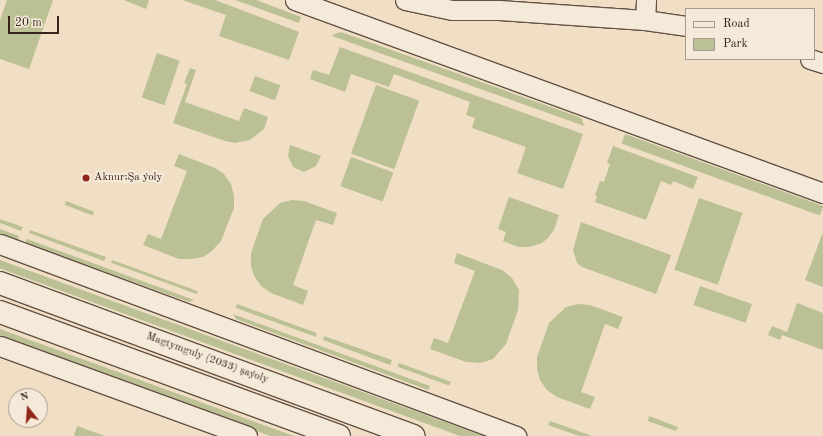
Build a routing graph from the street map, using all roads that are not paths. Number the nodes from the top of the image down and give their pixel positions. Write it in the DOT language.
graph roads {
  1 [pos="295,0"];
  2 [pos="405,0"];
  3 [pos="646,0"];
  4 [pos="644,20"];
  5 [pos="685,26"];
  6 [pos="813,60"];
  7 [pos="823,63"];
  8 [pos="823,193"];
  9 [pos="0,244"];
  10 [pos="0,283"];
  11 [pos="0,312"];
  12 [pos="0,346"];
  13 [pos="247,436"];
  14 [pos="339,436"];
  15 [pos="414,436"];
  16 [pos="516,436"];
  1 -- 8 [label="street"];
  2 -- 4 [label="street"];
  3 -- 4 [label="street"];
  4 -- 5 [label="street"];
  6 -- 7 [label="street"];
  9 -- 16 [label="street"];
  10 -- 15 [label="main road, Magtymguly (2033) şaýoly"];
  11 -- 14 [label="main road"];
  12 -- 13 [label="street"];
}
